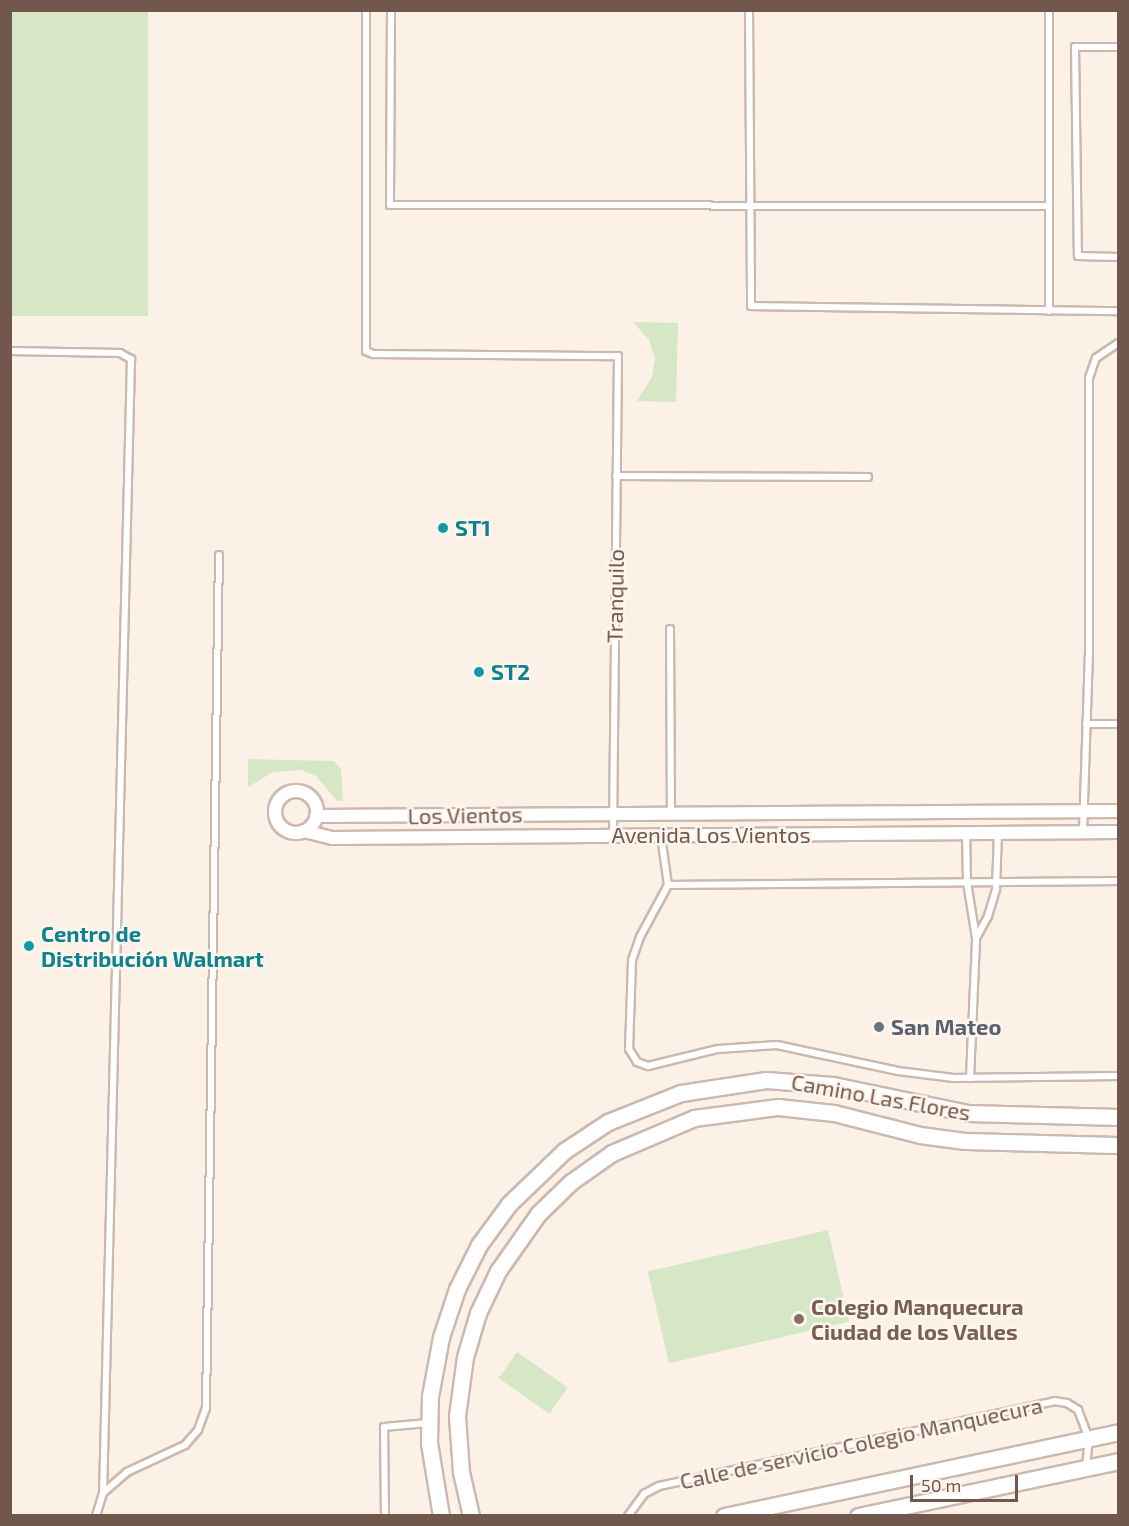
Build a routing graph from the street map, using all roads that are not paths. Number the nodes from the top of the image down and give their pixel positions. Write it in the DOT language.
graph roads {
  1 [pos="366,10"];
  2 [pos="391,10"];
  3 [pos="749,10"];
  4 [pos="1049,10"];
  5 [pos="1119,47"];
  6 [pos="750,205"];
  7 [pos="1048,206"];
  8 [pos="1119,257"];
  9 [pos="1049,311"];
  10 [pos="1119,311"];
  11 [pos="1119,344"];
  12 [pos="10,351"];
  13 [pos="616,476"];
  14 [pos="868,477"];
  15 [pos="219,555"];
  16 [pos="670,629"];
  17 [pos="1086,724"];
  18 [pos="1119,724"];
  19 [pos="1083,811"];
  20 [pos="1119,811"];
  21 [pos="671,813"];
  22 [pos="613,814"];
  23 [pos="316,816"];
  24 [pos="304,831"];
  25 [pos="1119,832"];
  26 [pos="966,833"];
  27 [pos="998,833"];
  28 [pos="1083,833"];
  29 [pos="613,835"];
  30 [pos="660,835"];
  31 [pos="1119,881"];
  32 [pos="967,882"];
  33 [pos="996,882"];
  34 [pos="668,885"];
  35 [pos="976,938"];
  36 [pos="1119,1076"];
  37 [pos="970,1078"];
  38 [pos="1119,1117"];
  39 [pos="1119,1145"];
  40 [pos="429,1423"];
  41 [pos="1119,1432"];
  42 [pos="1089,1438"];
  43 [pos="1119,1461"];
  44 [pos="1084,1468"];
  45 [pos="103,1493"];
  46 [pos="96,1515"];
  47 [pos="385,1515"];
  48 [pos="441,1515"];
  49 [pos="471,1515"];
  50 [pos="628,1515"];
  51 [pos="724,1515"];
  52 [pos="858,1515"];
  1 -- 13 [label="lane, Tranquilo"];
  2 -- 6 [label="lane"];
  3 -- 6 [label="lane"];
  4 -- 7 [label="lane"];
  5 -- 8 [label="lane"];
  6 -- 7 [label="lane"];
  6 -- 9 [label="lane"];
  7 -- 9 [label="lane"];
  9 -- 10 [label="lane"];
  11 -- 17 [label="lane"];
  12 -- 45 [label="lane"];
  13 -- 14 [label="lane"];
  13 -- 22 [label="lane, Tranquilo"];
  15 -- 45 [label="lane"];
  16 -- 21 [label="lane"];
  17 -- 18 [label="lane"];
  17 -- 19 [label="lane"];
  19 -- 20 [label="street, Avenida Los Vientos"];
  19 -- 21 [label="street, Avenida Los Vientos"];
  19 -- 28 [label="lane"];
  21 -- 22 [label="street, Avenida Los Vientos"];
  22 -- 23 [label="street, Los Vientos"];
  22 -- 29 [label="lane, Tranquilo"];
  23 -- 24 [label="street"];
  23 -- 24 [label="street, Avenida Los Vientos"];
  24 -- 29 [label="street, Avenida Los Vientos"];
  25 -- 28 [label="street, Avenida Los Vientos"];
  26 -- 27 [label="street, Avenida Los Vientos"];
  26 -- 30 [label="street, Avenida Los Vientos"];
  26 -- 32 [label="lane"];
  27 -- 28 [label="street, Avenida Los Vientos"];
  27 -- 33 [label="lane"];
  29 -- 30 [label="street, Avenida Los Vientos"];
  30 -- 34 [label="lane"];
  31 -- 33 [label="lane"];
  32 -- 33 [label="lane"];
  32 -- 34 [label="lane"];
  32 -- 35 [label="lane"];
  33 -- 35 [label="lane"];
  34 -- 37 [label="lane"];
  35 -- 37 [label="lane"];
  36 -- 37 [label="lane"];
  38 -- 40 [label="street, Camino Las Flores"];
  39 -- 49 [label="street, Camino Las Flores"];
  40 -- 47 [label="lane"];
  40 -- 48 [label="street, Camino Las Flores"];
  41 -- 42 [label="street"];
  42 -- 44 [label="lane"];
  42 -- 50 [label="lane, Calle de servicio Colegio Manquecura"];
  42 -- 51 [label="street"];
  43 -- 44 [label="street"];
  44 -- 52 [label="street"];
  45 -- 46 [label="lane"];
}
